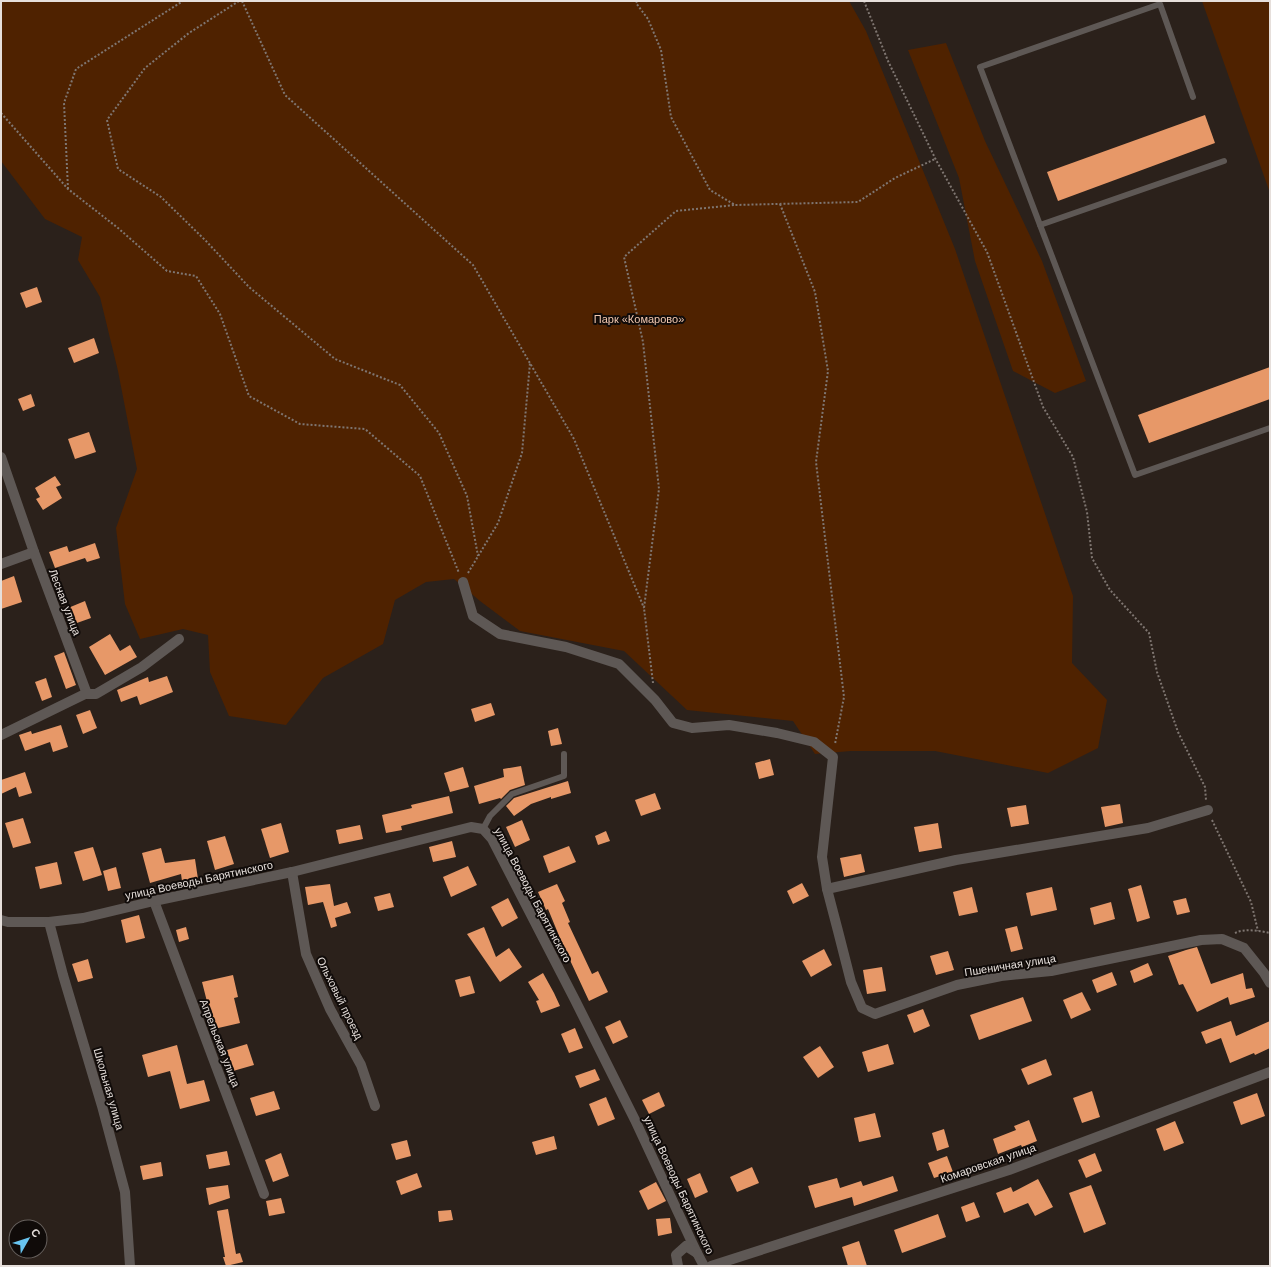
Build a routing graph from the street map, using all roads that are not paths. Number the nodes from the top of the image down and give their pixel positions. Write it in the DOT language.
graph roads {
  1 [pos="1193,97"];
  2 [pos="1224,160"];
  3 [pos="1040,225"];
  4 [pos="1270,428"];
  5 [pos="1,457"];
  6 [pos="34,552"];
  7 [pos="1,564"];
  8 [pos="463,582"];
  9 [pos="179,640"];
  10 [pos="87,694"];
  11 [pos="1,734"];
  12 [pos="564,754"];
  13 [pos="1208,810"];
  14 [pos="483,829"];
  15 [pos="292,872"];
  16 [pos="827,889"];
  17 [pos="154,901"];
  18 [pos="1,920"];
  19 [pos="49,922"];
  20 [pos="1270,983"];
  21 [pos="1270,1072"];
  22 [pos="375,1106"];
  23 [pos="264,1194"];
  24 [pos="697,1253"];
  25 [pos="130,1266"];
  26 [pos="678,1266"];
  27 [pos="704,1266"];
  28 [pos="711,1266"];
  1 -- 3 [label="lane"];
  2 -- 3 [label="lane"];
  3 -- 4 [label="lane"];
  5 -- 6 [label="street, Лесная улица"];
  6 -- 7 [label="street"];
  6 -- 10 [label="street, Лесная улица"];
  8 -- 16 [label="street, Пшеничная улица"];
  9 -- 10 [label="street"];
  10 -- 11 [label="street"];
  12 -- 14 [label="lane"];
  13 -- 16 [label="street"];
  14 -- 15 [label="street, улица Воеводы Барятинского"];
  14 -- 24 [label="street, улица Воеводы Барятинского"];
  15 -- 17 [label="street, улица Воеводы Барятинского"];
  15 -- 22 [label="street, Ольховый проезд"];
  16 -- 20 [label="street, Пшеничная улица"];
  17 -- 19 [label="street, улица Воеводы Барятинского"];
  17 -- 23 [label="street, Апрельская улица"];
  18 -- 19 [label="street, улица Воеводы Барятинского"];
  19 -- 25 [label="street, Школьная улица"];
  21 -- 28 [label="street, Комаровская улица"];
  24 -- 26 [label="street"];
  24 -- 27 [label="street, улица Воеводы Барятинского"];
}
